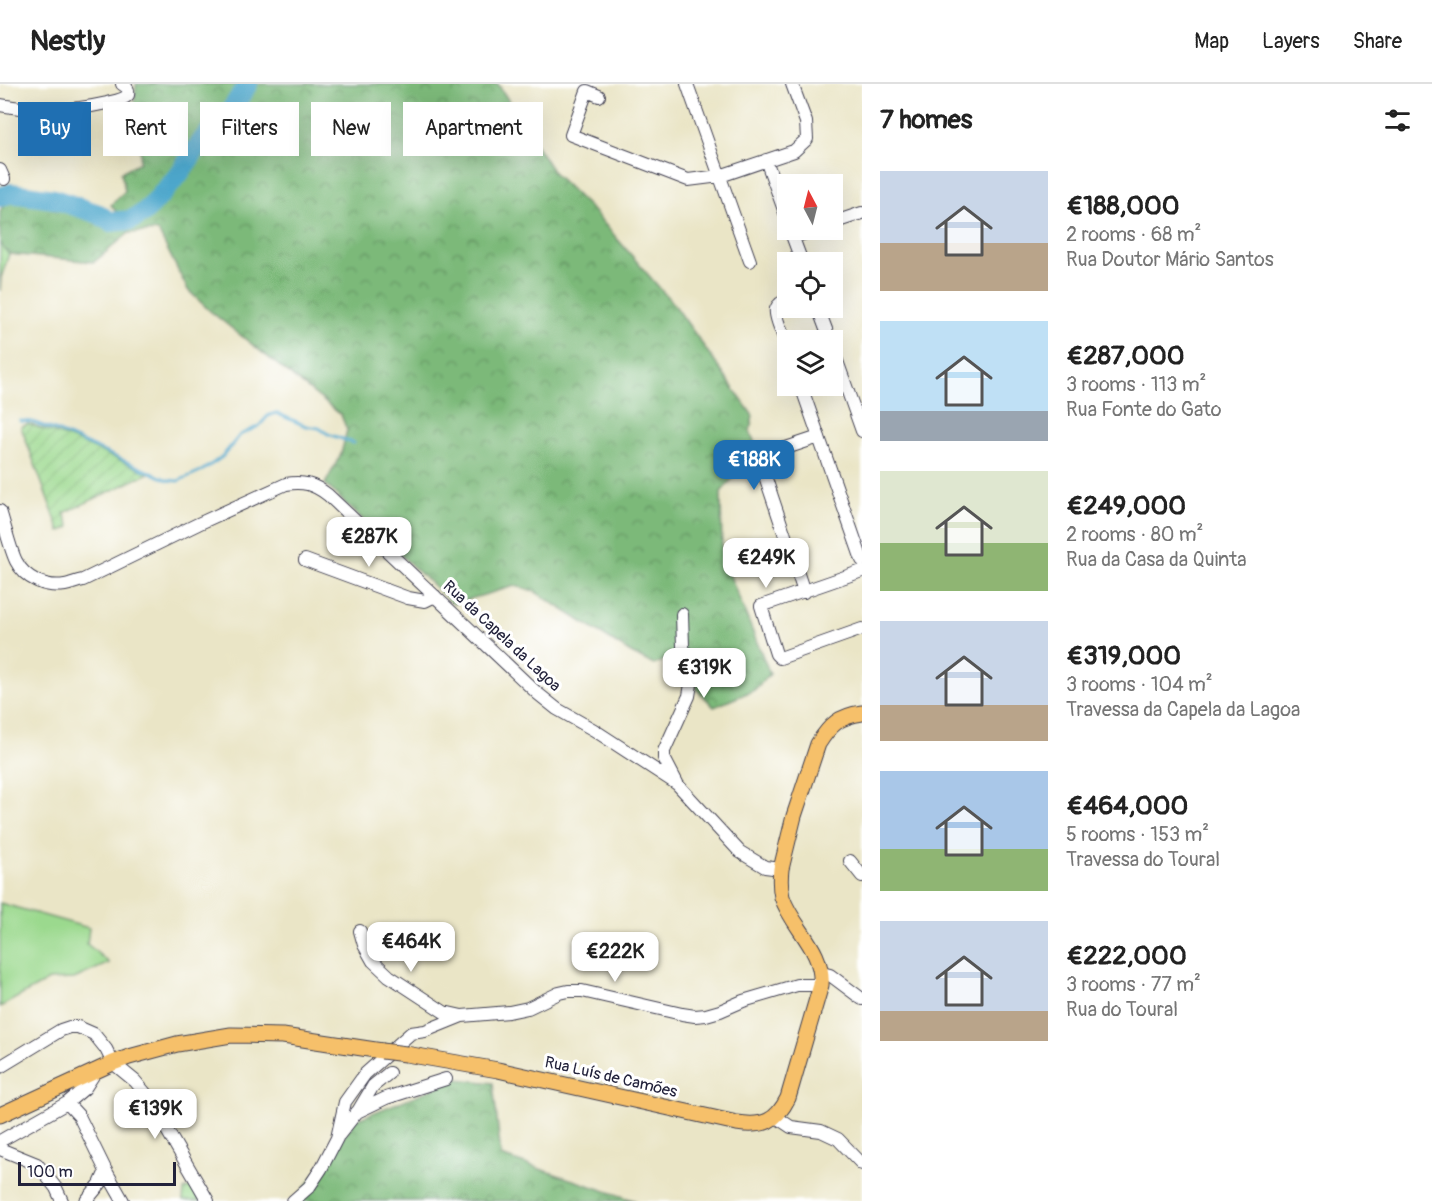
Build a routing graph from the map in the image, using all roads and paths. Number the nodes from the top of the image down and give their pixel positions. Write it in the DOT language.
graph roads {
  1 [pos="122,84"];
  2 [pos="687,84"];
  3 [pos="792,84"];
  4 [pos="598,96"];
  5 [pos="0,105"];
  6 [pos="766,160"];
  7 [pos="720,176"];
  8 [pos="777,190"];
  9 [pos="862,213"];
  10 [pos="843,219"];
  11 [pos="750,261"];
  12 [pos="843,378"];
  13 [pos="805,396"];
  14 [pos="862,431"];
  15 [pos="819,436"];
  16 [pos="0,511"];
  17 [pos="305,560"];
  18 [pos="862,560"];
  19 [pos="862,571"];
  20 [pos="804,591"];
  21 [pos="435,596"];
  22 [pos="682,614"];
  23 [pos="862,629"];
  24 [pos="862,713"];
  25 [pos="677,784"];
  26 [pos="850,861"];
  27 [pos="781,869"];
  28 [pos="862,876"];
  29 [pos="360,931"];
  30 [pos="821,979"];
  31 [pos="860,993"];
  32 [pos="462,1016"];
  33 [pos="113,1063"];
  34 [pos="0,1067"];
  35 [pos="96,1071"];
  36 [pos="389,1073"];
  37 [pos="446,1078"];
  38 [pos="67,1103"];
  39 [pos="357,1112"];
  40 [pos="0,1115"];
  41 [pos="776,1117"];
  42 [pos="337,1138"];
  43 [pos="0,1141"];
  44 [pos="0,1149"];
  45 [pos="862,1164"];
  46 [pos="106,1171"];
  47 [pos="62,1201"];
  48 [pos="86,1201"];
  49 [pos="123,1201"];
  50 [pos="208,1201"];
  51 [pos="293,1201"];
  1 -- 5 [label="street"];
  2 -- 7 [label="street"];
  3 -- 6 [label="street"];
  4 -- 7 [label="street"];
  6 -- 7 [label="street"];
  6 -- 8 [label="street"];
  7 -- 11 [label="street"];
  9 -- 10 [label="street"];
  12 -- 14 [label="street"];
  13 -- 15 [label="street"];
  15 -- 18 [label="street"];
  15 -- 20 [label="street"];
  16 -- 21 [label="street, Rua da Capela da Lagoa"];
  17 -- 21 [label="street"];
  19 -- 20 [label="street"];
  20 -- 23 [label="street"];
  21 -- 25 [label="street, Rua da Capela da Lagoa"];
  22 -- 25 [label="street"];
  24 -- 27 [label="main road"];
  25 -- 27 [label="street, Rua da Capela da Lagoa"];
  26 -- 28 [label="street"];
  27 -- 30 [label="main road"];
  29 -- 32 [label="street"];
  30 -- 31 [label="street"];
  30 -- 32 [label="street"];
  30 -- 41 [label="main road"];
  32 -- 42 [label="street"];
  33 -- 34 [label="street"];
  33 -- 35 [label="main road, Rua Luís de Camões"];
  33 -- 41 [label="main road, Rua Luís de Camões, bridge"];
  33 -- 50 [label="street"];
  35 -- 38 [label="street"];
  35 -- 40 [label="main road, Rua Luís de Camões"];
  36 -- 39 [label="street"];
  37 -- 39 [label="street"];
  38 -- 43 [label="street"];
  38 -- 46 [label="street"];
  39 -- 42 [label="street"];
  41 -- 45 [label="street"];
  42 -- 51 [label="street"];
  44 -- 47 [label="street"];
  46 -- 48 [label="street"];
  46 -- 49 [label="street"];
}
